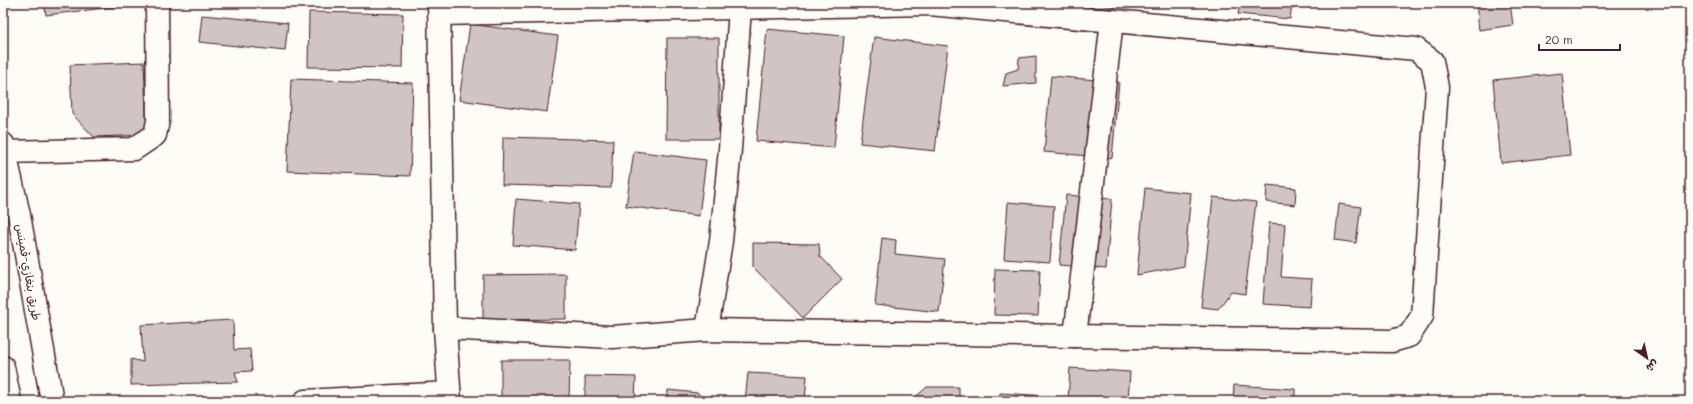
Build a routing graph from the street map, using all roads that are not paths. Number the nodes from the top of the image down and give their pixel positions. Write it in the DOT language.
graph roads {
  1 [pos="157,3"];
  2 [pos="929,4"];
  3 [pos="440,8"];
  4 [pos="740,8"];
  5 [pos="1112,21"];
  6 [pos="4,148"];
  7 [pos="11,217"];
  8 [pos="445,328"];
  9 [pos="707,330"];
  10 [pos="1075,336"];
  11 [pos="3,367"];
  12 [pos="7,396"];
  13 [pos="449,397"];
  14 [pos="52,401"];
  15 [pos="305,401"];
  1 -- 6 [label="street"];
  2 -- 4 [label="street"];
  2 -- 5 [label="street"];
  3 -- 4 [label="street"];
  3 -- 8 [label="street"];
  4 -- 9 [label="street"];
  5 -- 10 [label="street"];
  5 -- 10 [label="street"];
  6 -- 7 [label="street, طريق بنغازي-قمينس"];
  7 -- 14 [label="street, طريق بنغازي-قمينس"];
  8 -- 9 [label="street"];
  8 -- 13 [label="street"];
  9 -- 10 [label="street"];
  11 -- 12 [label="street"];
  13 -- 15 [label="street"];
}
